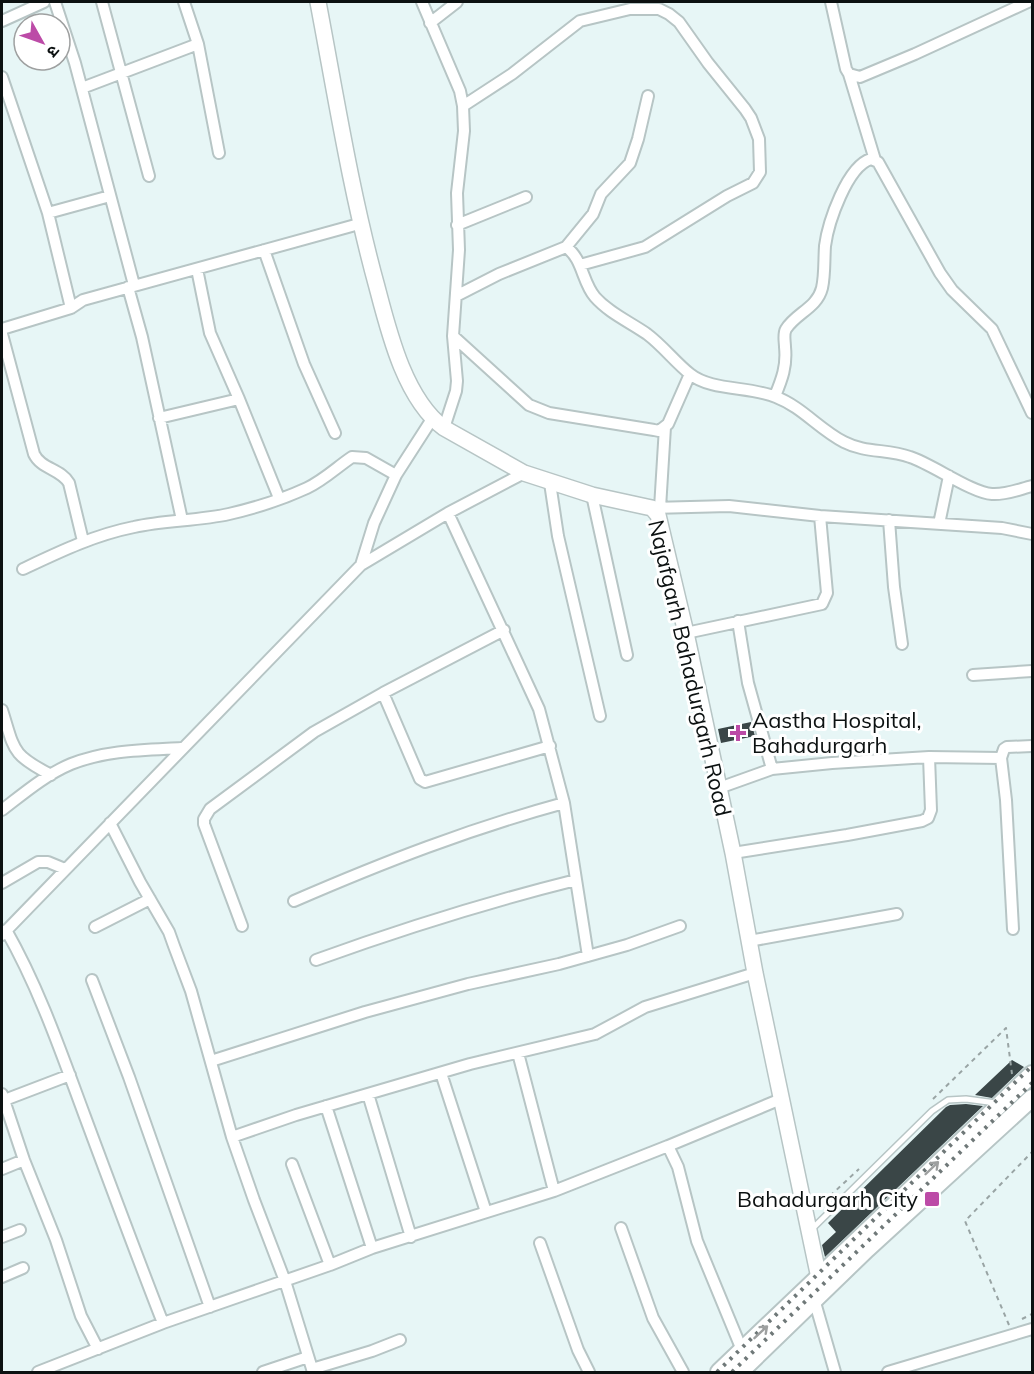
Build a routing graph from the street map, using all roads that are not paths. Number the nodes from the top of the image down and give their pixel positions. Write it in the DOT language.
graph roads {
  1 [pos="44,2"];
  2 [pos="55,2"];
  3 [pos="102,2"];
  4 [pos="184,2"];
  5 [pos="318,2"];
  6 [pos="422,2"];
  7 [pos="457,2"];
  8 [pos="831,2"];
  9 [pos="1028,2"];
  10 [pos="612,7"];
  11 [pos="2,21"];
  12 [pos="430,23"];
  13 [pos="198,44"];
  14 [pos="121,73"];
  15 [pos="849,74"];
  16 [pos="2,77"];
  17 [pos="82,88"];
  18 [pos="648,96"];
  19 [pos="463,106"];
  20 [pos="219,153"];
  21 [pos="875,160"];
  22 [pos="149,176"];
  23 [pos="110,196"];
  24 [pos="526,197"];
  25 [pos="48,213"];
  26 [pos="359,224"];
  27 [pos="457,225"];
  28 [pos="566,247"];
  29 [pos="264,250"];
  30 [pos="580,265"];
  31 [pos="197,269"];
  32 [pos="131,286"];
  33 [pos="456,296"];
  34 [pos="71,308"];
  35 [pos="2,329"];
  36 [pos="2,334"];
  37 [pos="453,336"];
  38 [pos="690,374"];
  39 [pos="775,396"];
  40 [pos="239,399"];
  41 [pos="1032,413"];
  42 [pos="159,418"];
  43 [pos="438,424"];
  44 [pos="665,427"];
  45 [pos="335,433"];
  46 [pos="524,473"];
  47 [pos="396,475"];
  48 [pos="949,476"];
  49 [pos="550,483"];
  50 [pos="1032,486"];
  51 [pos="592,495"];
  52 [pos="279,498"];
  53 [pos="656,508"];
  54 [pos="448,513"];
  55 [pos="820,516"];
  56 [pos="182,520"];
  57 [pos="889,520"];
  58 [pos="939,524"];
  59 [pos="1032,534"];
  60 [pos="84,541"];
  61 [pos="361,565"];
  62 [pos="23,569"];
  63 [pos="738,621"];
  64 [pos="504,630"];
  65 [pos="686,633"];
  66 [pos="902,644"];
  67 [pos="627,655"];
  68 [pos="1032,671"];
  69 [pos="973,675"];
  70 [pos="383,693"];
  71 [pos="2,710"];
  72 [pos="600,716"];
  73 [pos="550,746"];
  74 [pos="1032,746"];
  75 [pos="181,748"];
  76 [pos="929,757"];
  77 [pos="1001,758"];
  78 [pos="772,769"];
  79 [pos="51,775"];
  80 [pos="719,788"];
  81 [pos="564,803"];
  82 [pos="2,810"];
  83 [pos="110,823"];
  84 [pos="733,853"];
  85 [pos="65,869"];
  86 [pos="576,880"];
  87 [pos="2,883"];
  88 [pos="150,899"];
  89 [pos="294,901"];
  90 [pos="897,914"];
  91 [pos="242,926"];
  92 [pos="680,926"];
  93 [pos="95,927"];
  94 [pos="1013,928"];
  95 [pos="4,933"];
  96 [pos="749,941"];
  97 [pos="588,956"];
  98 [pos="316,960"];
  99 [pos="755,973"];
  100 [pos="92,980"];
  101 [pos="518,1053"];
  102 [pos="210,1061"];
  103 [pos="441,1073"];
  104 [pos="1032,1074"];
  105 [pos="70,1075"];
  106 [pos="368,1094"];
  107 [pos="2,1098"];
  108 [pos="1032,1098"];
  109 [pos="782,1099"];
  110 [pos="1000,1104"];
  111 [pos="327,1106"];
  112 [pos="232,1137"];
  113 [pos="668,1146"];
  114 [pos="24,1160"];
  115 [pos="292,1164"];
  116 [pos="2,1169"];
  117 [pos="554,1191"];
  118 [pos="486,1212"];
  119 [pos="621,1228"];
  120 [pos="20,1230"];
  121 [pos="809,1232"];
  122 [pos="2,1237"];
  123 [pos="411,1237"];
  124 [pos="540,1243"];
  125 [pos="372,1248"];
  126 [pos="330,1265"];
  127 [pos="23,1268"];
  128 [pos="2,1276"];
  129 [pos="819,1278"];
  130 [pos="285,1281"];
  131 [pos="814,1299"];
  132 [pos="210,1307"];
  133 [pos="163,1323"];
  134 [pos="1032,1329"];
  135 [pos="400,1340"];
  136 [pos="98,1349"];
  137 [pos="742,1350"];
  138 [pos="308,1357"];
  139 [pos="312,1371"];
  140 [pos="38,1372"];
  141 [pos="263,1372"];
  142 [pos="589,1372"];
  143 [pos="683,1372"];
  144 [pos="719,1372"];
  145 [pos="740,1372"];
  146 [pos="835,1372"];
  147 [pos="888,1372"];
  1 -- 11 [label="street"];
  2 -- 17 [label="street"];
  3 -- 14 [label="street"];
  4 -- 13 [label="street"];
  5 -- 26 [label="street, Najafgarh Bahadurgarh Road"];
  6 -- 12 [label="street"];
  7 -- 12 [label="street"];
  8 -- 15 [label="street"];
  9 -- 15 [label="street"];
  10 -- 19 [label="street"];
  10 -- 30 [label="street"];
  12 -- 19 [label="street"];
  13 -- 14 [label="street"];
  13 -- 20 [label="street"];
  14 -- 17 [label="street"];
  14 -- 22 [label="street"];
  15 -- 21 [label="street"];
  16 -- 25 [label="street"];
  17 -- 23 [label="street"];
  18 -- 28 [label="street"];
  19 -- 27 [label="street"];
  21 -- 39 [label="street"];
  21 -- 41 [label="street"];
  23 -- 25 [label="street"];
  23 -- 32 [label="street"];
  24 -- 27 [label="street"];
  25 -- 34 [label="street"];
  26 -- 29 [label="street"];
  26 -- 43 [label="street, Najafgarh Bahadurgarh Road"];
  27 -- 33 [label="street"];
  28 -- 30 [label="street"];
  28 -- 33 [label="street"];
  29 -- 31 [label="street"];
  29 -- 45 [label="street"];
  30 -- 38 [label="street"];
  31 -- 32 [label="street"];
  31 -- 40 [label="street"];
  32 -- 34 [label="street"];
  32 -- 42 [label="street"];
  33 -- 37 [label="street"];
  34 -- 35 [label="street"];
  36 -- 60 [label="street"];
  37 -- 43 [label="street"];
  37 -- 44 [label="street"];
  38 -- 39 [label="street"];
  38 -- 44 [label="street"];
  39 -- 48 [label="street"];
  40 -- 42 [label="street"];
  40 -- 52 [label="street"];
  42 -- 56 [label="street"];
  43 -- 46 [label="street, Najafgarh Bahadurgarh Road"];
  43 -- 47 [label="street"];
  44 -- 53 [label="street"];
  46 -- 49 [label="street, Najafgarh Bahadurgarh Road"];
  46 -- 54 [label="street"];
  47 -- 52 [label="street"];
  47 -- 61 [label="street"];
  48 -- 50 [label="street"];
  48 -- 58 [label="street"];
  49 -- 51 [label="street, Najafgarh Bahadurgarh Road"];
  49 -- 72 [label="street"];
  51 -- 53 [label="street, Najafgarh Bahadurgarh Road"];
  51 -- 67 [label="street"];
  52 -- 56 [label="street"];
  53 -- 55 [label="street"];
  53 -- 65 [label="street, Najafgarh Bahadurgarh Road"];
  54 -- 61 [label="street"];
  54 -- 64 [label="street"];
  55 -- 57 [label="street"];
  55 -- 63 [label="street"];
  56 -- 60 [label="street"];
  57 -- 58 [label="street"];
  57 -- 66 [label="street"];
  58 -- 59 [label="street"];
  60 -- 62 [label="street"];
  61 -- 75 [label="street"];
  63 -- 65 [label="street"];
  63 -- 78 [label="street"];
  64 -- 70 [label="street"];
  64 -- 73 [label="street"];
  65 -- 80 [label="street, Najafgarh Bahadurgarh Road"];
  68 -- 69 [label="street"];
  70 -- 73 [label="street"];
  70 -- 91 [label="street"];
  71 -- 79 [label="street"];
  73 -- 81 [label="street"];
  74 -- 77 [label="street"];
  75 -- 79 [label="street"];
  75 -- 83 [label="street"];
  76 -- 77 [label="street"];
  76 -- 78 [label="street"];
  76 -- 84 [label="street"];
  77 -- 94 [label="street"];
  78 -- 80 [label="street"];
  79 -- 82 [label="street"];
  80 -- 84 [label="street, Najafgarh Bahadurgarh Road"];
  81 -- 86 [label="street"];
  81 -- 89 [label="street"];
  83 -- 85 [label="street"];
  83 -- 88 [label="street"];
  84 -- 96 [label="street, Najafgarh Bahadurgarh Road"];
  85 -- 87 [label="street"];
  85 -- 95 [label="street"];
  86 -- 97 [label="street"];
  86 -- 98 [label="street"];
  88 -- 93 [label="street"];
  88 -- 102 [label="street"];
  90 -- 96 [label="street"];
  92 -- 97 [label="street"];
  95 -- 105 [label="street"];
  96 -- 99 [label="street, Najafgarh Bahadurgarh Road"];
  97 -- 102 [label="street"];
  99 -- 101 [label="street"];
  99 -- 109 [label="street, Najafgarh Bahadurgarh Road"];
  100 -- 132 [label="street"];
  101 -- 103 [label="street"];
  101 -- 117 [label="street"];
  102 -- 112 [label="street"];
  103 -- 106 [label="street"];
  103 -- 118 [label="street"];
  104 -- 110 [label="main road"];
  105 -- 107 [label="street"];
  105 -- 133 [label="street"];
  106 -- 111 [label="street"];
  106 -- 123 [label="street"];
  107 -- 114 [label="street"];
  108 -- 131 [label="main road"];
  109 -- 113 [label="street"];
  109 -- 121 [label="street, Najafgarh Bahadurgarh Road"];
  110 -- 121 [label="lane"];
  129 -- 110 [label="main road, one-way"];
  111 -- 112 [label="street"];
  111 -- 125 [label="street"];
  112 -- 130 [label="street"];
  113 -- 117 [label="street"];
  113 -- 137 [label="street"];
  114 -- 116 [label="street"];
  114 -- 136 [label="street"];
  115 -- 126 [label="street"];
  117 -- 118 [label="street"];
  118 -- 123 [label="street"];
  119 -- 143 [label="street"];
  120 -- 122 [label="street"];
  121 -- 129 [label="street, Najafgarh Bahadurgarh Road"];
  123 -- 125 [label="street"];
  124 -- 142 [label="street"];
  125 -- 126 [label="street"];
  126 -- 130 [label="street"];
  127 -- 128 [label="street"];
  137 -- 129 [label="main road, one-way"];
  130 -- 132 [label="street"];
  130 -- 138 [label="street"];
  131 -- 145 [label="main road"];
  131 -- 146 [label="street"];
  132 -- 133 [label="street"];
  133 -- 136 [label="street"];
  134 -- 147 [label="street"];
  135 -- 139 [label="street"];
  136 -- 140 [label="street"];
  137 -- 144 [label="main road"];
  138 -- 139 [label="street"];
  138 -- 141 [label="street"];
}
